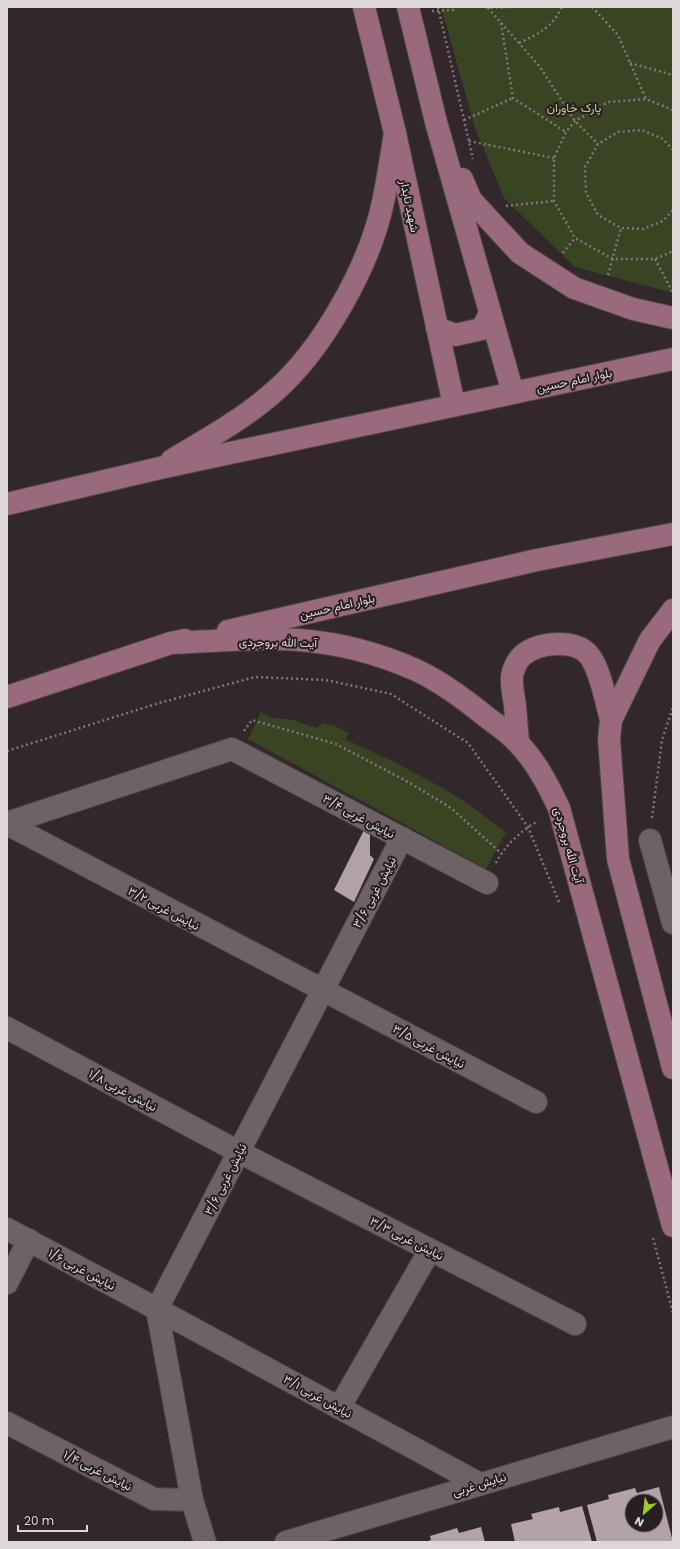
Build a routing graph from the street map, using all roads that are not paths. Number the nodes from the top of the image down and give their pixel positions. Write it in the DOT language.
graph roads {
  1 [pos="364,7"];
  2 [pos="408,7"];
  3 [pos="436,122"];
  4 [pos="395,133"];
  5 [pos="490,313"];
  6 [pos="673,318"];
  7 [pos="437,328"];
  8 [pos="673,358"];
  9 [pos="513,393"];
  10 [pos="454,405"];
  11 [pos="160,468"];
  12 [pos="7,504"];
  13 [pos="673,534"];
  14 [pos="673,610"];
  15 [pos="171,643"];
  16 [pos="7,697"];
  17 [pos="611,720"];
  18 [pos="518,742"];
  19 [pos="7,824"];
  20 [pos="402,838"];
  21 [pos="650,840"];
  22 [pos="487,883"];
  23 [pos="673,923"];
  24 [pos="323,990"];
  25 [pos="668,1026"];
  26 [pos="7,1028"];
  27 [pos="673,1068"];
  28 [pos="536,1102"];
  29 [pos="239,1152"];
  30 [pos="673,1226"];
  31 [pos="7,1229"];
  32 [pos="29,1240"];
  33 [pos="430,1250"];
  34 [pos="7,1283"];
  35 [pos="157,1309"];
  36 [pos="575,1324"];
  37 [pos="339,1408"];
  38 [pos="7,1423"];
  39 [pos="673,1427"];
  40 [pos="480,1484"];
  41 [pos="192,1500"];
  42 [pos="205,1542"];
  43 [pos="286,1542"];
  1 -- 4 [label="main road, شهید تابدار"];
  2 -- 3 [label="main road"];
  3 -- 5 [label="main road"];
  3 -- 6 [label="main road"];
  4 -- 7 [label="main road, شهید تابدار"];
  4 -- 11 [label="main road"];
  5 -- 7 [label="main road"];
  5 -- 9 [label="main road"];
  7 -- 10 [label="main road, شهید تابدار"];
  8 -- 9 [label="main road, بلوار امام حسین"];
  9 -- 10 [label="main road, بلوار امام حسین"];
  10 -- 11 [label="main road, بلوار امام حسین"];
  11 -- 12 [label="main road, بلوار امام حسین"];
  13 -- 15 [label="main road, بلوار امام حسین"];
  14 -- 17 [label="main road"];
  15 -- 16 [label="main road, بلوار امام حسین"];
  15 -- 18 [label="main road, آیت الله بروجردی"];
  17 -- 18 [label="main road"];
  17 -- 25 [label="main road"];
  18 -- 30 [label="main road, آیت الله بروجردی"];
  19 -- 20 [label="street, نیایش غربی ۳/۴"];
  19 -- 24 [label="street, نیایش غربی ۳/۲"];
  20 -- 22 [label="street, نیایش غربی ۳/۴"];
  20 -- 24 [label="street, نیایش غربی ۳/۶"];
  21 -- 23 [label="street"];
  24 -- 28 [label="street, نیایش غربی ۳/۵"];
  24 -- 29 [label="street, نیایش غربی ۳/۶"];
  25 -- 27 [label="main road"];
  26 -- 29 [label="street, نیایش غربی ۱/۸"];
  29 -- 33 [label="street, نیایش غربی ۳/۳"];
  29 -- 35 [label="street, نیایش غربی ۳/۶"];
  31 -- 32 [label="street, نیایش غربی ۱/۶"];
  32 -- 34 [label="street"];
  32 -- 35 [label="street, نیایش غربی ۱/۶"];
  33 -- 36 [label="street, نیایش غربی ۳/۳"];
  33 -- 37 [label="street"];
  35 -- 37 [label="street, نیایش غربی ۳/۱"];
  35 -- 41 [label="street"];
  37 -- 40 [label="street, نیایش غربی ۳/۱"];
  38 -- 41 [label="street, نیایش غربی ۱/۴"];
  39 -- 40 [label="street, نیایش غربی"];
  40 -- 43 [label="street, نیایش غربی"];
  41 -- 42 [label="street"];
}
